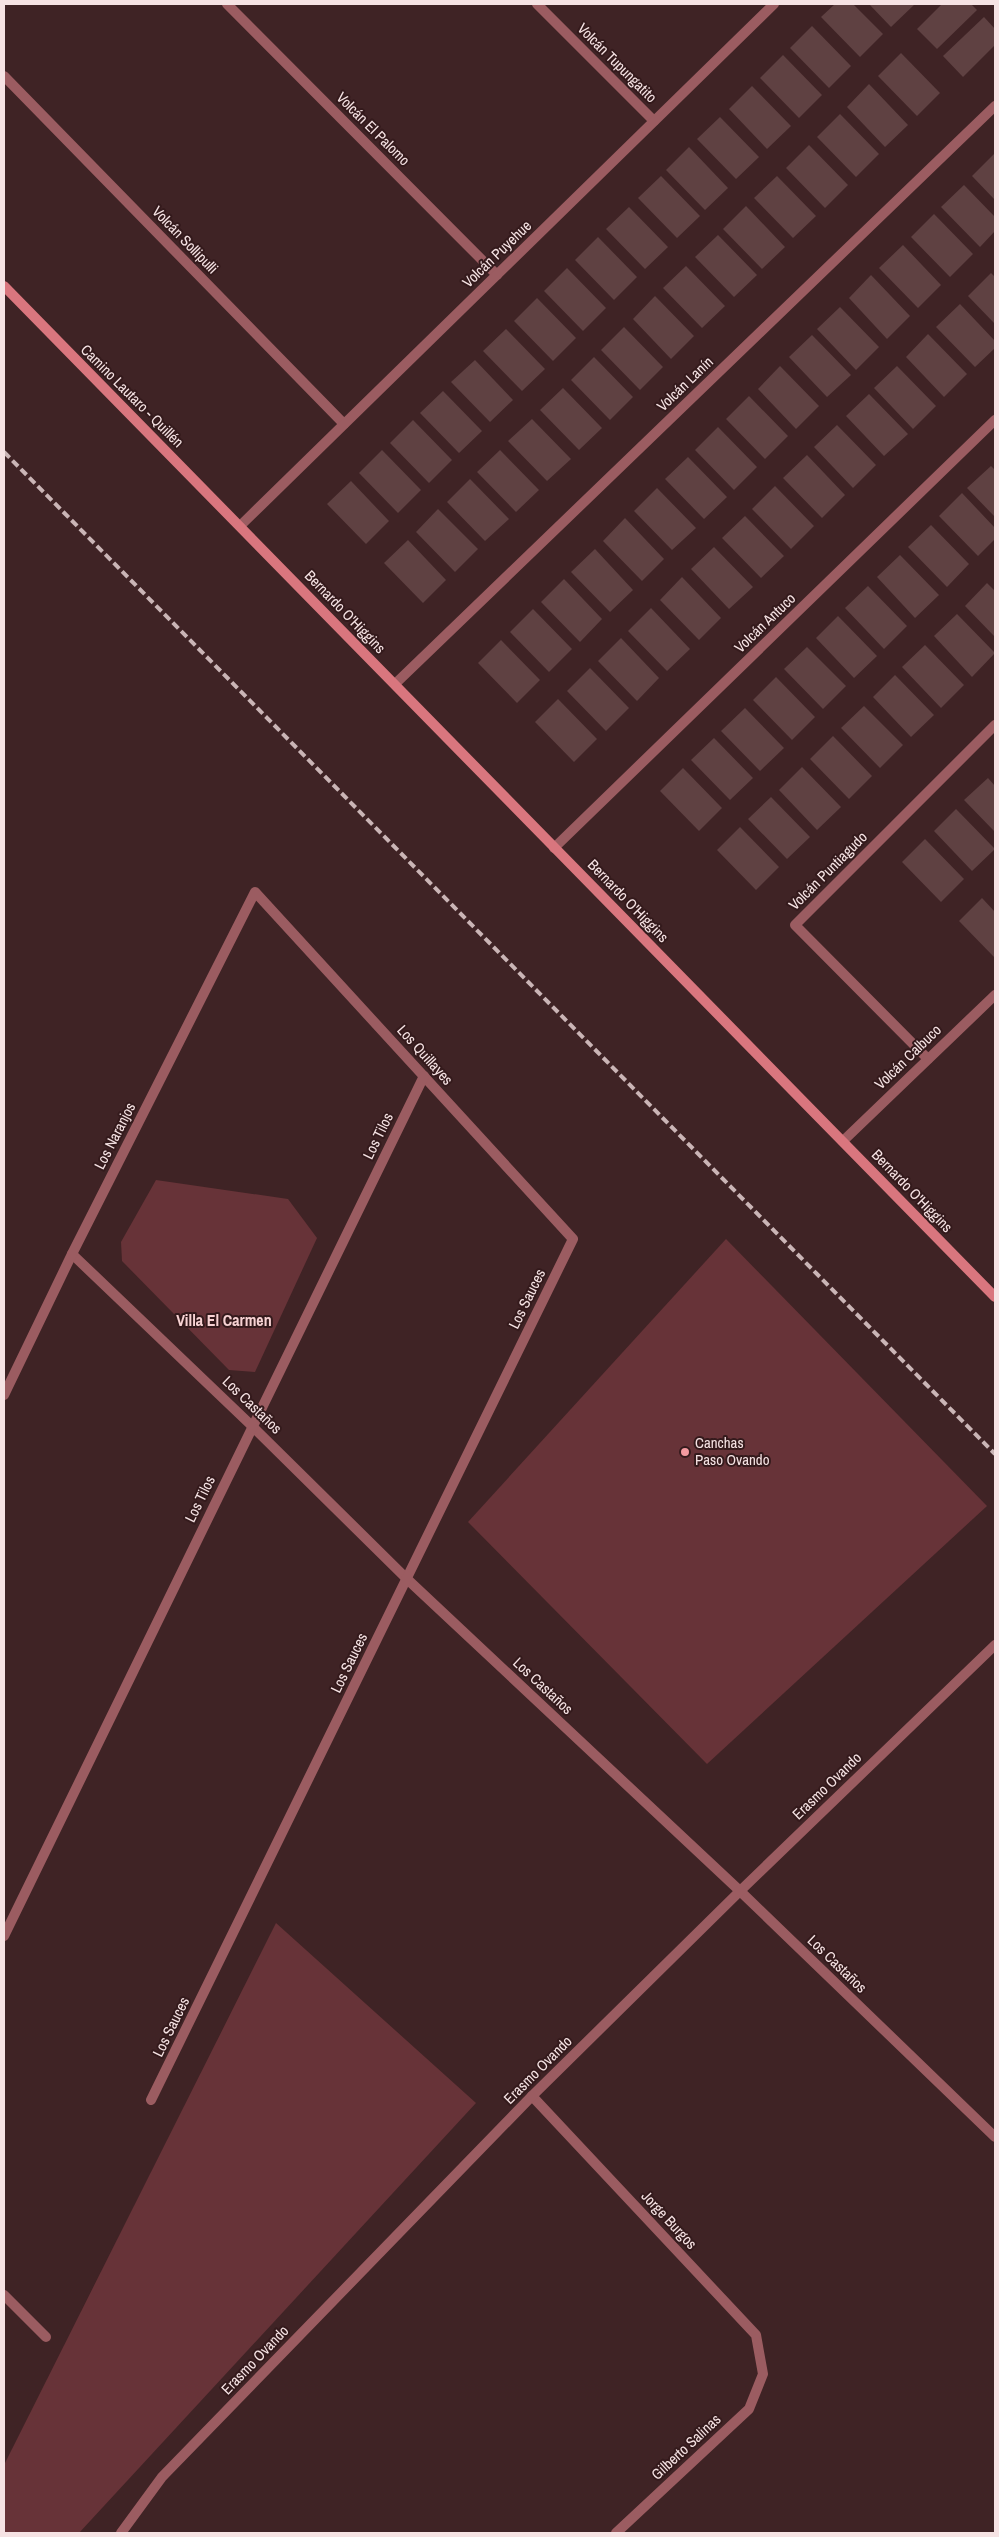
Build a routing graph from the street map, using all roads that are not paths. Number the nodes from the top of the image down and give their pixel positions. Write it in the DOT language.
graph roads {
  1 [pos="228,4"];
  2 [pos="537,4"];
  3 [pos="774,4"];
  4 [pos="4,76"];
  5 [pos="995,106"];
  6 [pos="654,121"];
  7 [pos="497,275"];
  8 [pos="4,286"];
  9 [pos="995,420"];
  10 [pos="344,424"];
  11 [pos="240,526"];
  12 [pos="395,684"];
  13 [pos="995,725"];
  14 [pos="554,848"];
  15 [pos="255,892"];
  16 [pos="995,995"];
  17 [pos="928,1059"];
  18 [pos="424,1076"];
  19 [pos="843,1141"];
  20 [pos="573,1239"];
  21 [pos="72,1254"];
  22 [pos="995,1297"];
  23 [pos="4,1395"];
  24 [pos="252,1426"];
  25 [pos="407,1579"];
  26 [pos="995,1645"];
  27 [pos="740,1891"];
  28 [pos="4,1936"];
  29 [pos="532,2096"];
  30 [pos="151,2100"];
  31 [pos="995,2138"];
  32 [pos="4,2295"];
  33 [pos="46,2337"];
  34 [pos="763,2374"];
  35 [pos="121,2533"];
  36 [pos="616,2533"];
  1 -- 7 [label="street, Volcán El Palomo"];
  2 -- 6 [label="street, Volcán Tupungatito"];
  3 -- 6 [label="street, Volcán Puyehue"];
  4 -- 10 [label="street, Volcán Sollipulli"];
  5 -- 12 [label="street, Volcán Lanín"];
  6 -- 7 [label="street, Volcán Puyehue"];
  7 -- 10 [label="street, Volcán Puyehue"];
  8 -- 11 [label="main road, Camino Lautaro - Quillén"];
  9 -- 14 [label="street, Volcán Antuco"];
  10 -- 11 [label="street, Volcán Puyehue"];
  11 -- 12 [label="main road, Bernardo O'Higgins"];
  12 -- 14 [label="main road, Bernardo O'Higgins"];
  13 -- 17 [label="street, Volcán Puntiagudo"];
  14 -- 19 [label="main road, Bernardo O'Higgins"];
  15 -- 18 [label="street, Los Quillayes"];
  15 -- 21 [label="street, Los Naranjos"];
  16 -- 17 [label="street, Volcán Calbuco"];
  17 -- 19 [label="street, Volcán Calbuco"];
  18 -- 20 [label="street, Los Quillayes"];
  18 -- 24 [label="street, Los Tilos"];
  19 -- 22 [label="main road, Bernardo O'Higgins"];
  20 -- 25 [label="street, Los Sauces"];
  21 -- 23 [label="street, Los Naranjos"];
  21 -- 24 [label="street, Los Castaños"];
  24 -- 25 [label="street, Los Castaños"];
  24 -- 28 [label="street, Los Tilos"];
  25 -- 27 [label="street, Los Castaños"];
  25 -- 30 [label="street, Los Sauces"];
  26 -- 27 [label="street, Erasmo Ovando"];
  27 -- 29 [label="street, Erasmo Ovando"];
  27 -- 31 [label="street, Los Castaños"];
  29 -- 34 [label="street, Jorge Burgos"];
  29 -- 35 [label="street, Erasmo Ovando"];
  32 -- 33 [label="street"];
  34 -- 36 [label="street, Gilberto Salinas"];
}
